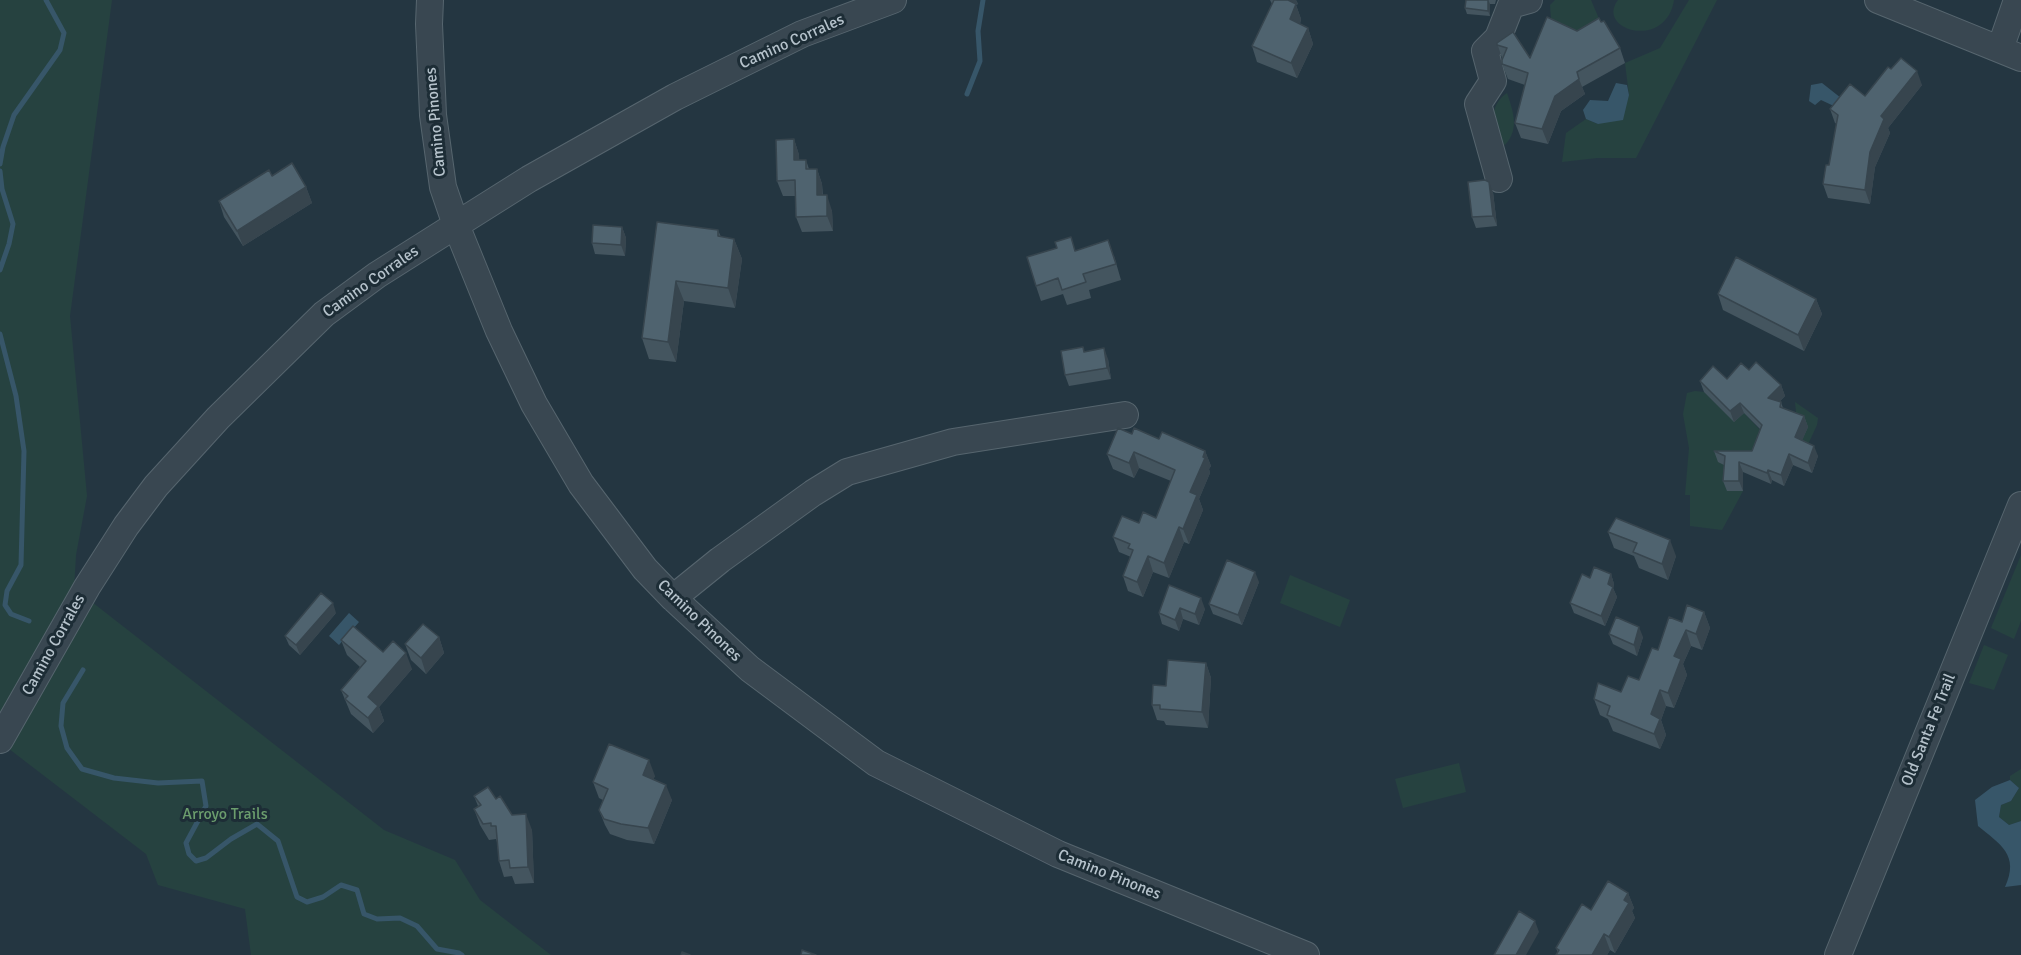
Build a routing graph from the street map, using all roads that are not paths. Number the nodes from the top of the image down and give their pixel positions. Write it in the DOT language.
graph roads {
  1 [pos="430,0"];
  2 [pos="893,0"];
  3 [pos="1529,0"];
  4 [pos="1878,0"];
  5 [pos="2018,0"];
  6 [pos="2010,53"];
  7 [pos="1498,179"];
  8 [pos="456,225"];
  9 [pos="1125,415"];
  10 [pos="2021,506"];
  11 [pos="673,598"];
  12 [pos="0,740"];
  13 [pos="1306,955"];
  14 [pos="1838,955"];
  1 -- 8 [label="street, Camino Pinones"];
  2 -- 8 [label="street, Camino Corrales"];
  3 -- 7 [label="street"];
  4 -- 6 [label="street"];
  5 -- 6 [label="street"];
  8 -- 11 [label="street, Camino Pinones"];
  8 -- 12 [label="street, Camino Corrales"];
  9 -- 11 [label="street"];
  10 -- 14 [label="street, Old Santa Fe Trail"];
  11 -- 13 [label="street, Camino Pinones"];
}
